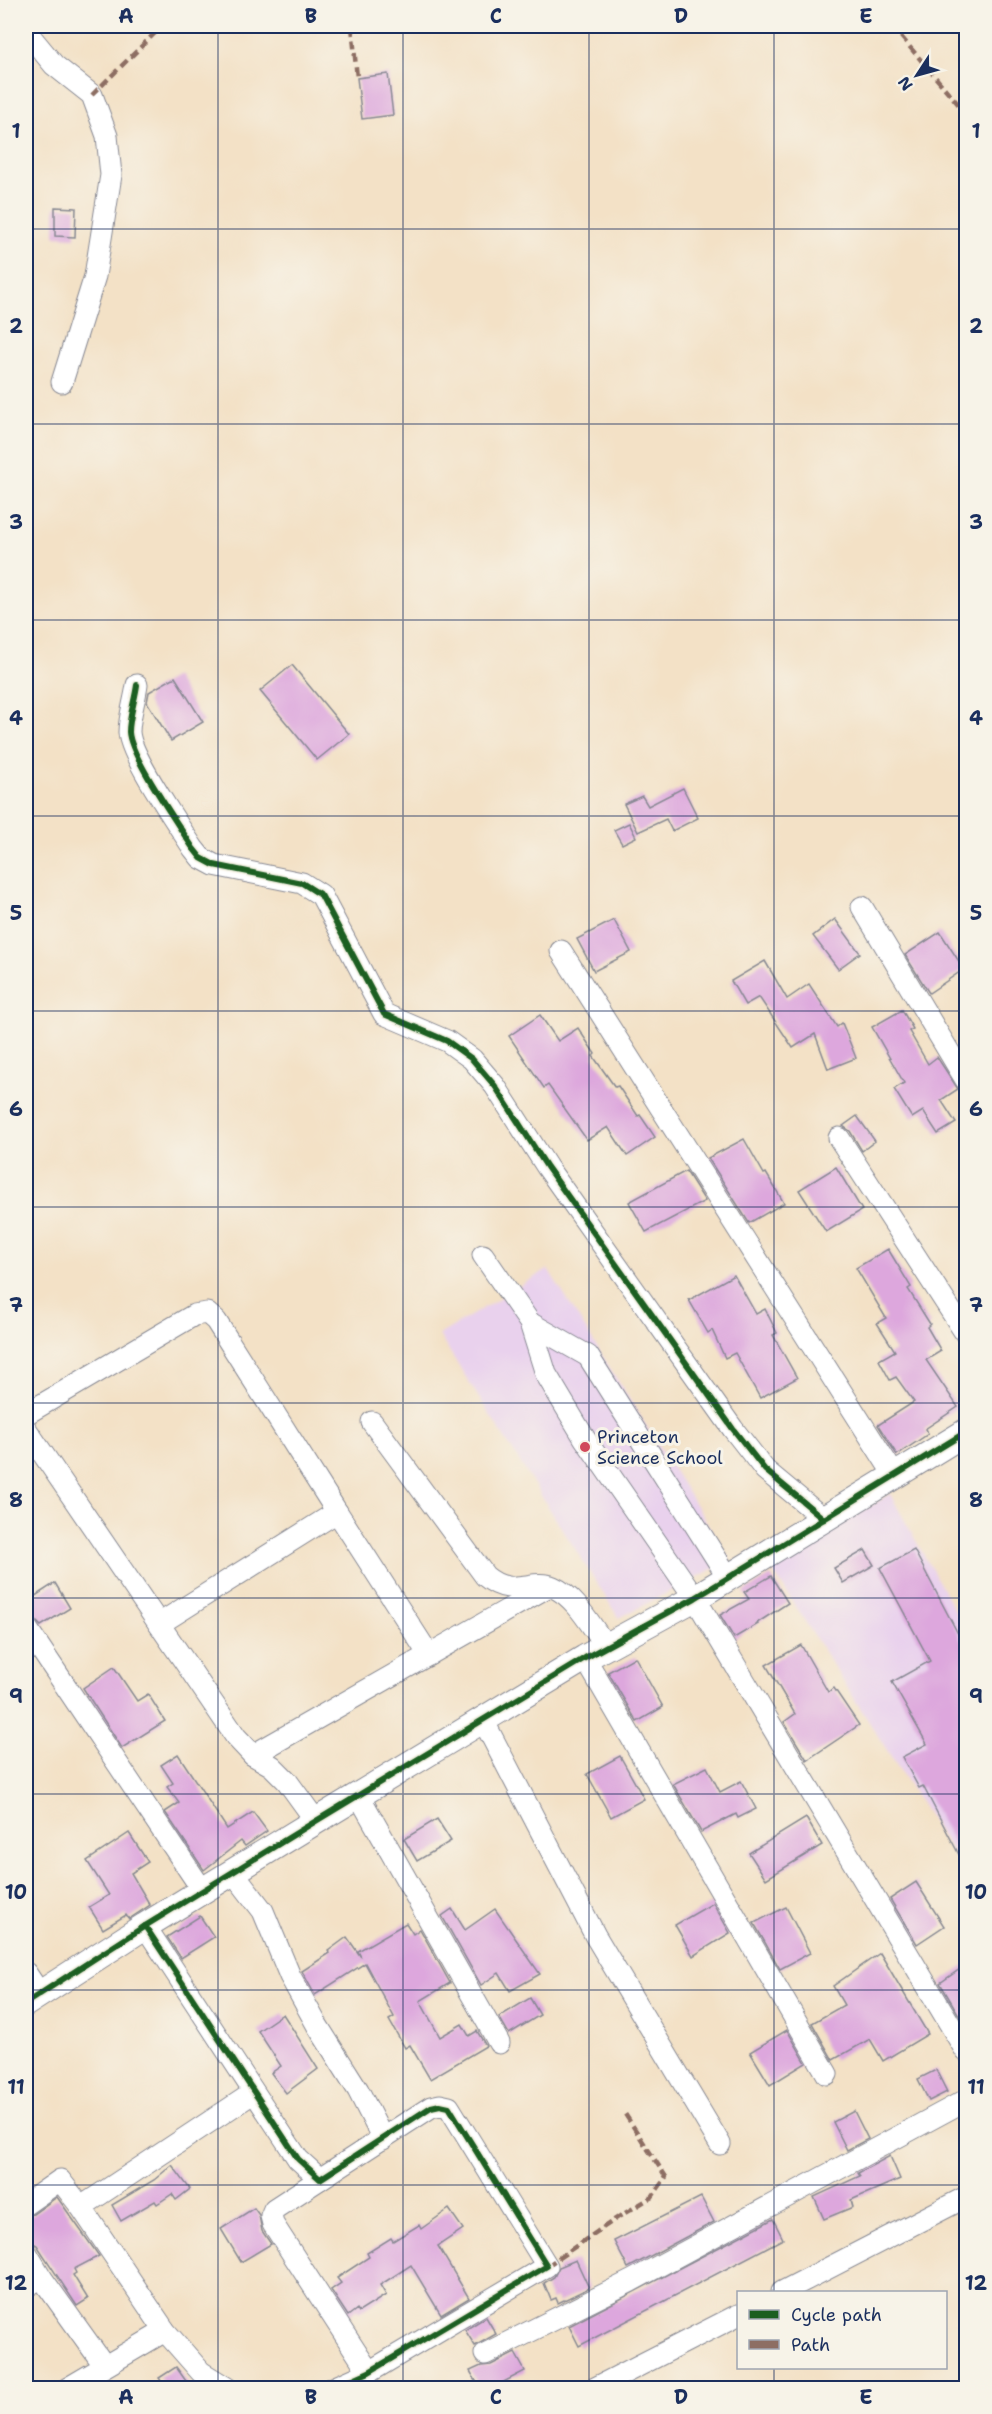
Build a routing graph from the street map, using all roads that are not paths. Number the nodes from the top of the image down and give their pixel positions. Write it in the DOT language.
graph roads {
  1 [pos="26,32"];
  2 [pos="62,382"];
  3 [pos="137,686"];
  4 [pos="862,907"];
  5 [pos="561,951"];
  6 [pos="966,1080"];
  7 [pos="839,1138"];
  8 [pos="483,1255"];
  9 [pos="530,1323"];
  10 [pos="966,1334"];
  11 [pos="26,1414"];
  12 [pos="372,1422"];
  13 [pos="26,1429"];
  14 [pos="966,1432"];
  15 [pos="895,1476"];
  16 [pos="337,1512"];
  17 [pos="824,1519"];
  18 [pos="728,1577"];
  19 [pos="550,1586"];
  20 [pos="695,1598"];
  21 [pos="159,1624"];
  22 [pos="26,1627"];
  23 [pos="595,1652"];
  24 [pos="429,1655"];
  25 [pos="483,1720"];
  26 [pos="253,1755"];
  27 [pos="359,1796"];
  28 [pos="316,1821"];
  29 [pos="233,1872"];
  30 [pos="203,1891"];
  31 [pos="145,1926"];
  32 [pos="26,1973"];
  33 [pos="33,1999"];
  34 [pos="499,2043"];
  35 [pos="966,2051"];
  36 [pos="827,2074"];
  37 [pos="254,2092"];
  38 [pos="966,2100"];
  39 [pos="383,2139"];
  40 [pos="720,2144"];
  41 [pos="320,2179"];
  42 [pos="966,2197"];
  43 [pos="26,2204"];
  44 [pos="81,2207"];
  45 [pos="26,2252"];
  46 [pos="33,2282"];
  47 [pos="784,2291"];
  48 [pos="737,2316"];
  49 [pos="165,2331"];
  50 [pos="485,2354"];
  51 [pos="104,2365"];
  52 [pos="369,2372"];
  53 [pos="68,2388"];
  54 [pos="227,2388"];
  55 [pos="333,2388"];
  56 [pos="595,2388"];
  1 -- 2 [label="street"];
  3 -- 17 [label="street"];
  4 -- 6 [label="street"];
  5 -- 15 [label="street"];
  7 -- 10 [label="street"];
  8 -- 9 [label="street"];
  9 -- 18 [label="street"];
  9 -- 20 [label="street"];
  11 -- 16 [label="street"];
  12 -- 19 [label="street"];
  13 -- 21 [label="street"];
  14 -- 15 [label="street"];
  15 -- 17 [label="street"];
  16 -- 21 [label="street"];
  16 -- 24 [label="street"];
  17 -- 18 [label="street"];
  18 -- 20 [label="street"];
  19 -- 23 [label="street"];
  19 -- 24 [label="street"];
  20 -- 23 [label="street"];
  20 -- 35 [label="street"];
  21 -- 26 [label="street"];
  22 -- 30 [label="street"];
  23 -- 25 [label="street"];
  23 -- 36 [label="street"];
  24 -- 26 [label="street"];
  25 -- 27 [label="street"];
  25 -- 40 [label="street"];
  26 -- 28 [label="street"];
  27 -- 28 [label="street"];
  27 -- 34 [label="street"];
  28 -- 29 [label="street"];
  29 -- 30 [label="street"];
  29 -- 39 [label="street"];
  30 -- 31 [label="street"];
  31 -- 33 [label="street"];
  31 -- 37 [label="street"];
  32 -- 33 [label="street"];
  37 -- 41 [label="street"];
  37 -- 44 [label="street"];
  38 -- 50 [label="street"];
  39 -- 41 [label="street"];
  39 -- 52 [label="street"];
  41 -- 52 [label="street"];
  42 -- 47 [label="street"];
  43 -- 44 [label="street"];
  44 -- 49 [label="street"];
  45 -- 46 [label="street"];
  46 -- 51 [label="street"];
  48 -- 56 [label="street"];
  49 -- 51 [label="street"];
  49 -- 54 [label="street"];
  51 -- 53 [label="street"];
  52 -- 55 [label="street"];
}
